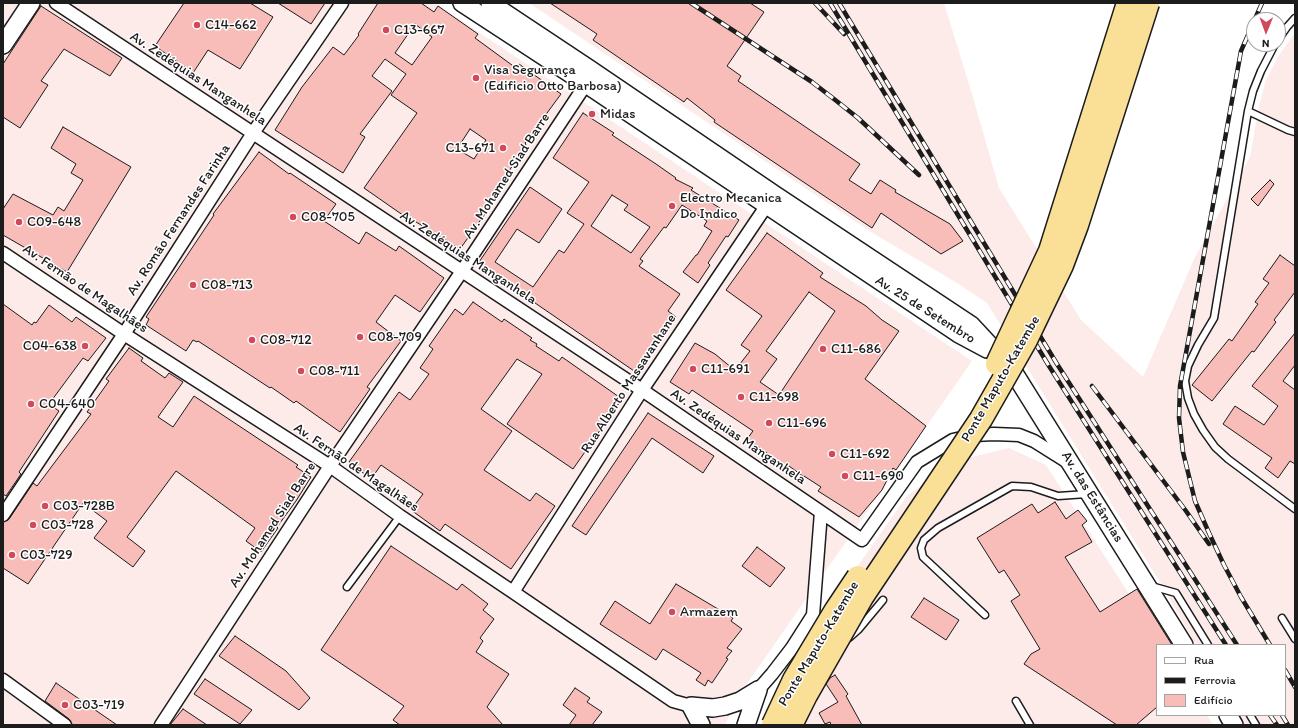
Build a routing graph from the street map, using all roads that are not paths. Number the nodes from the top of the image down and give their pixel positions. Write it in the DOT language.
graph roads {
  1 [pos="31,3"];
  2 [pos="56,3"];
  3 [pos="342,3"];
  4 [pos="462,3"];
  5 [pos="490,3"];
  6 [pos="1128,3"];
  7 [pos="1148,3"];
  8 [pos="1295,18"];
  9 [pos="1286,27"];
  10 [pos="3,45"];
  11 [pos="1271,52"];
  12 [pos="586,84"];
  13 [pos="1248,111"];
  14 [pos="1295,132"];
  15 [pos="253,134"];
  16 [pos="770,200"];
  17 [pos="3,253"];
  18 [pos="462,271"];
  19 [pos="124,334"];
  20 [pos="996,353"];
  21 [pos="642,390"];
  22 [pos="330,466"];
  23 [pos="1073,466"];
  24 [pos="1090,494"];
  25 [pos="1295,509"];
  26 [pos="821,512"];
  27 [pos="3,515"];
  28 [pos="400,516"];
  29 [pos="1147,586"];
  30 [pos="347,587"];
  31 [pos="513,592"];
  32 [pos="883,600"];
  33 [pos="986,615"];
  34 [pos="1282,618"];
  35 [pos="1295,639"];
  36 [pos="1183,644"];
  37 [pos="1207,644"];
  38 [pos="810,676"];
  39 [pos="3,680"];
  40 [pos="758,690"];
  41 [pos="1016,701"];
  42 [pos="691,706"];
  43 [pos="1229,716"];
  44 [pos="1251,716"];
  45 [pos="1028,724"];
  46 [pos="65,725"];
  47 [pos="160,725"];
  48 [pos="701,725"];
  49 [pos="746,725"];
  50 [pos="773,725"];
  51 [pos="791,725"];
  52 [pos="1234,725"];
  53 [pos="1256,725"];
  1 -- 10 [label="main road"];
  2 -- 15 [label="street, Av. Zedéquias Manganhela"];
  3 -- 15 [label="street, Av. Romão Fernandes Farinha"];
  4 -- 12 [label="main road, Av. 25 de Setembro"];
  5 -- 16 [label="main road, Av. 25 de Setembro"];
  6 -- 50 [label="highway, Ponte Maputo-Katembe, bridge"];
  7 -- 51 [label="highway, Ponte Maputo-Katembe, bridge"];
  8 -- 9 [label="lane"];
  11 -- 13 [label="lane"];
  12 -- 16 [label="main road, Av. 25 de Setembro"];
  12 -- 18 [label="street, Av. Mohamed Siad Barre"];
  13 -- 14 [label="lane"];
  13 -- 25 [label="lane"];
  15 -- 18 [label="street, Av. Zedéquias Manganhela"];
  15 -- 19 [label="street, Av. Romão Fernandes Farinha"];
  16 -- 20 [label="main road, Av. 25 de Setembro"];
  16 -- 21 [label="street, Rua Alberto Massavanhane"];
  17 -- 19 [label="street, Av. Fernão de Magalhães"];
  18 -- 21 [label="street, Av. Zedéquias Manganhela"];
  18 -- 22 [label="street, Av. Mohamed Siad Barre"];
  19 -- 22 [label="street, Av. Fernão de Magalhães"];
  19 -- 27 [label="street, Av. Romão Fernandes Farinha"];
  20 -- 23 [label="main road, Av. das Estâncias"];
  21 -- 26 [label="street, Av. Zedéquias Manganhela"];
  21 -- 31 [label="street, Rua Alberto Massavanhane"];
  22 -- 28 [label="street, Av. Fernão de Magalhães"];
  22 -- 47 [label="street, Av. Mohamed Siad Barre"];
  23 -- 24 [label="main road, Av. das Estâncias"];
  23 -- 26 [label="street, Av. Zedéquias Manganhela"];
  24 -- 29 [label="main road, Av. das Estâncias"];
  24 -- 33 [label="lane"];
  26 -- 40 [label="street"];
  28 -- 30 [label="lane"];
  28 -- 31 [label="street, Av. Fernão de Magalhães"];
  29 -- 36 [label="main road, Av. das Estâncias"];
  29 -- 37 [label="lane"];
  31 -- 42 [label="street, Av. Fernão de Magalhães"];
  32 -- 38 [label="lane"];
  34 -- 35 [label="lane"];
  39 -- 46 [label="street"];
  40 -- 42 [label="main road"];
  40 -- 49 [label="main road"];
  41 -- 45 [label="lane"];
  42 -- 48 [label="main road"];
  43 -- 52 [label="main road"];
  44 -- 53 [label="lane"];
}
